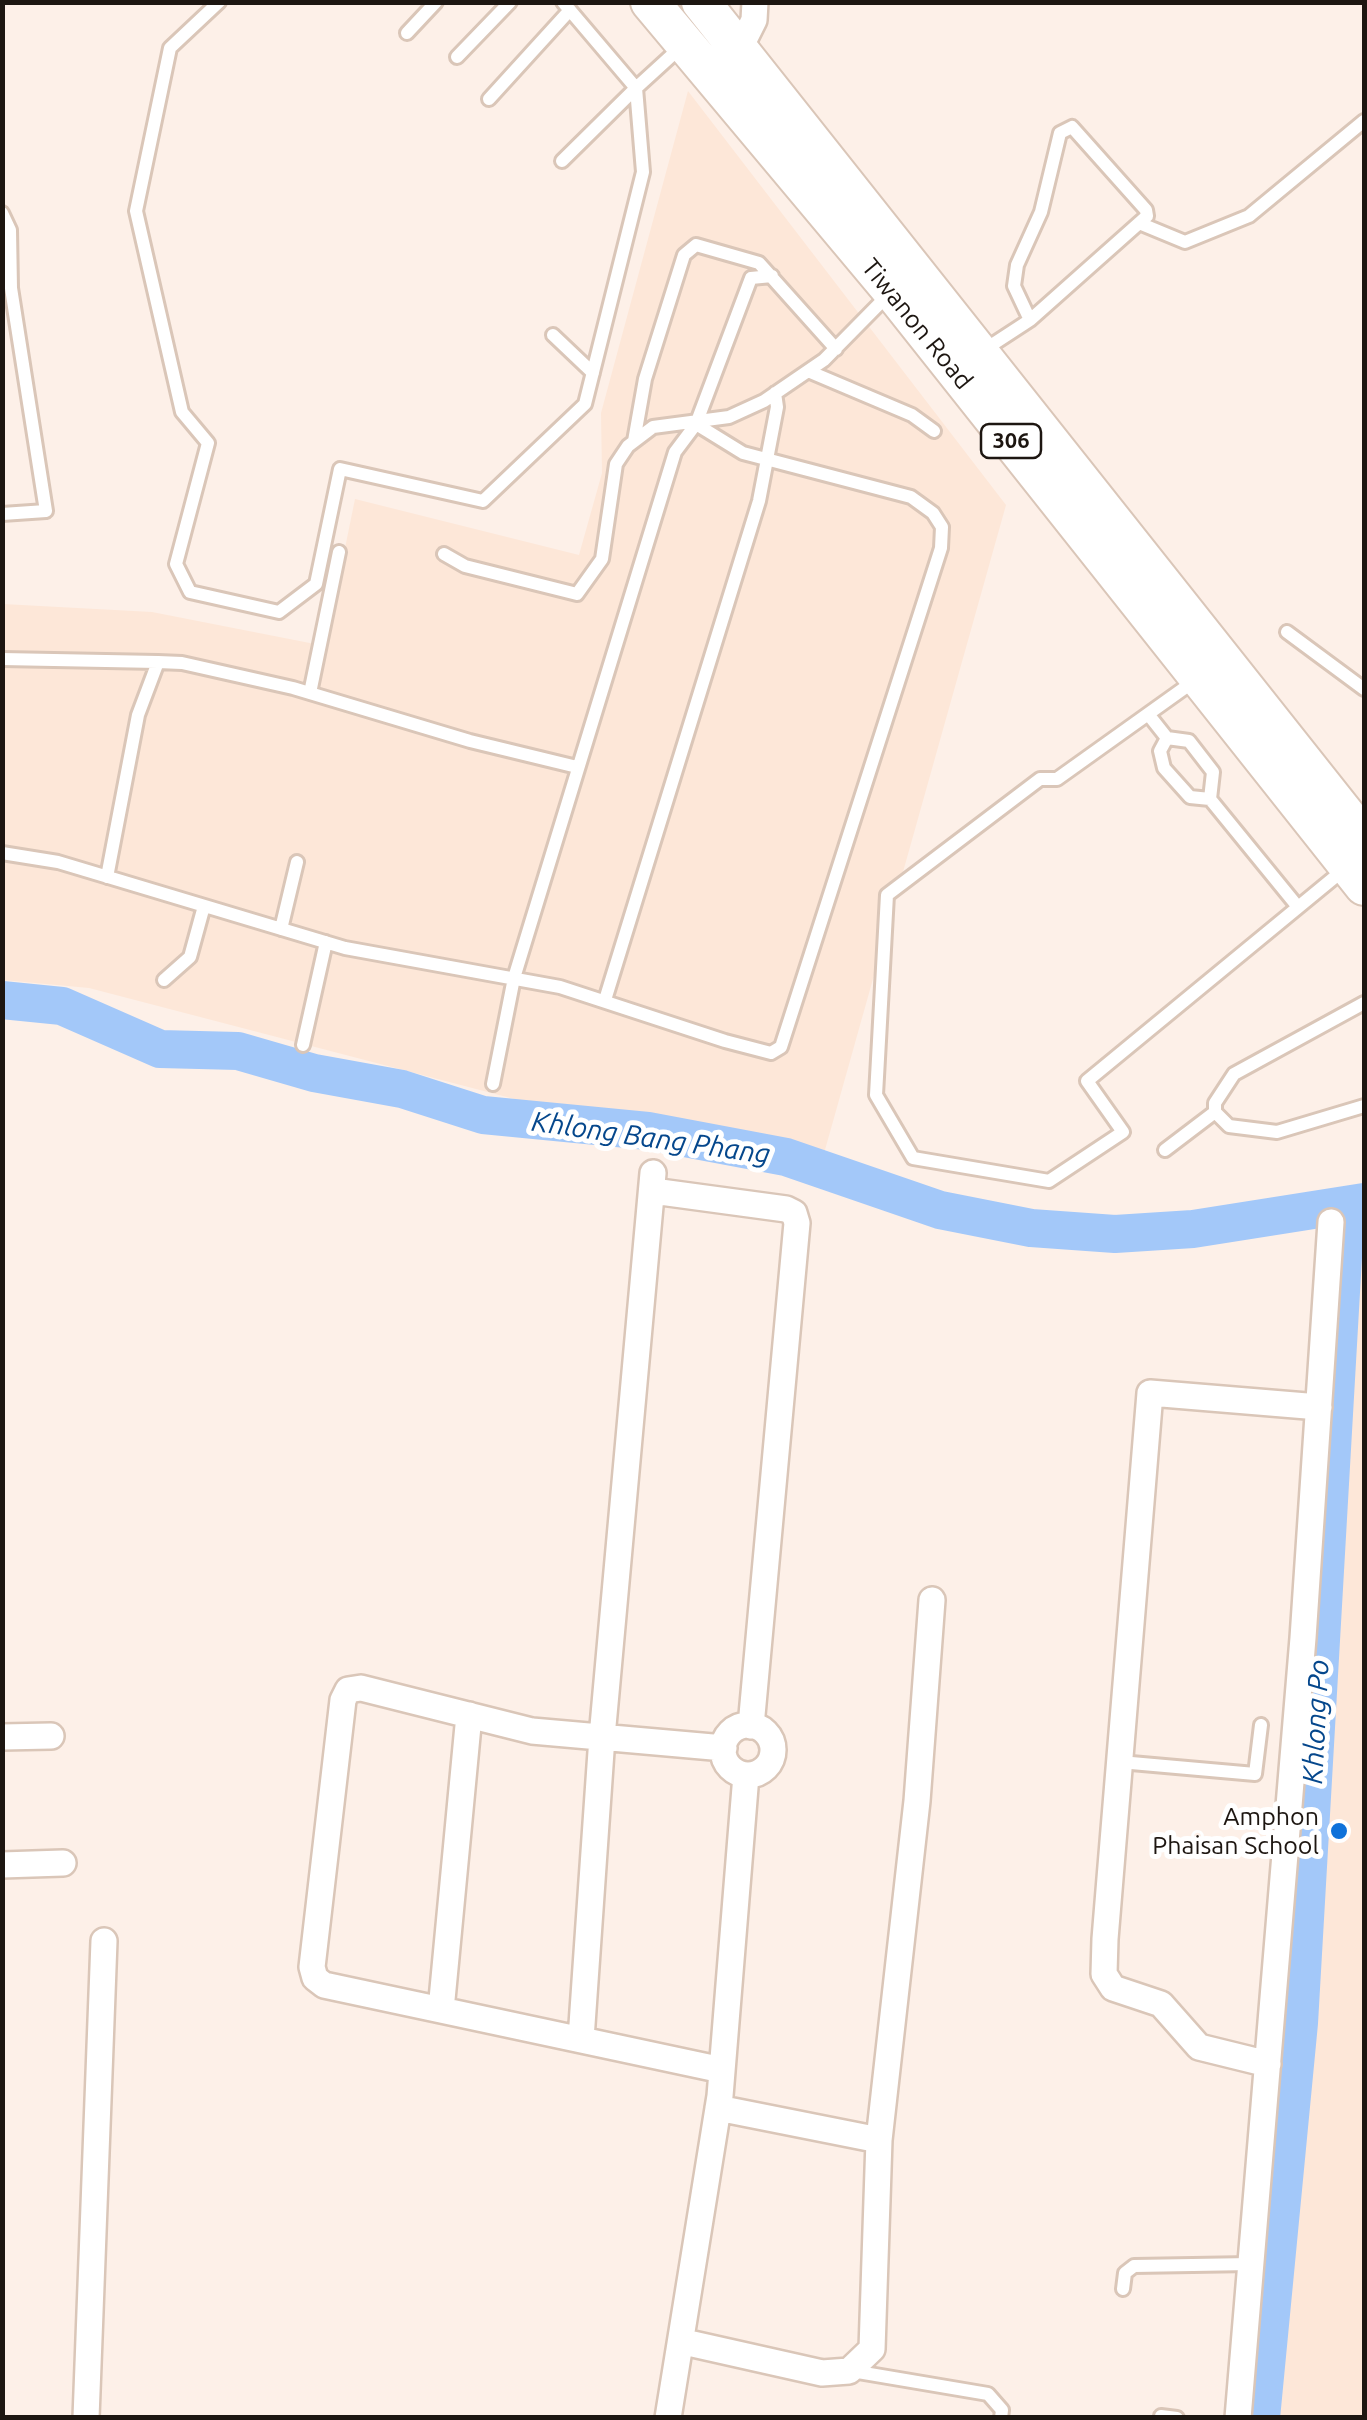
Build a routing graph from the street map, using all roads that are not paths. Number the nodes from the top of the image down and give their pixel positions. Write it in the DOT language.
graph roads {
  1 [pos="219,2"];
  2 [pos="436,2"];
  3 [pos="510,2"];
  4 [pos="650,2"];
  5 [pos="701,2"];
  6 [pos="755,2"];
  7 [pos="566,6"];
  8 [pos="407,33"];
  9 [pos="684,44"];
  10 [pos="739,50"];
  11 [pos="457,57"];
  12 [pos="636,88"];
  13 [pos="489,99"];
  14 [pos="1364,121"];
  15 [pos="562,161"];
  16 [pos="2,212"];
  17 [pos="1139,224"];
  18 [pos="772,276"];
  19 [pos="7,289"];
  20 [pos="907,294"];
  21 [pos="1030,320"];
  22 [pos="554,335"];
  23 [pos="836,349"];
  24 [pos="979,353"];
  25 [pos="808,371"];
  26 [pos="592,373"];
  27 [pos="775,393"];
  28 [pos="696,424"];
  29 [pos="934,431"];
  30 [pos="634,441"];
  31 [pos="767,461"];
  32 [pos="2,514"];
  33 [pos="338,552"];
  34 [pos="444,554"];
  35 [pos="1288,632"];
  36 [pos="2,659"];
  37 [pos="158,662"];
  38 [pos="1199,678"];
  39 [pos="1364,688"];
  40 [pos="310,693"];
  41 [pos="1148,714"];
  42 [pos="1167,738"];
  43 [pos="578,767"];
  44 [pos="1210,799"];
  45 [pos="2,853"];
  46 [pos="297,862"];
  47 [pos="1359,863"];
  48 [pos="108,876"];
  49 [pos="204,906"];
  50 [pos="1298,907"];
  51 [pos="281,929"];
  52 [pos="326,942"];
  53 [pos="514,978"];
  54 [pos="164,980"];
  55 [pos="605,1000"];
  56 [pos="1364,1003"];
  57 [pos="303,1045"];
  58 [pos="492,1084"];
  59 [pos="1364,1106"];
  60 [pos="1215,1112"];
  61 [pos="1165,1150"];
  62 [pos="1331,1222"];
  63 [pos="1319,1407"];
  64 [pos="932,1600"];
  65 [pos="468,1715"];
  66 [pos="1262,1725"];
  67 [pos="751,1726"];
  68 [pos="51,1736"];
  69 [pos="2,1737"];
  70 [pos="602,1738"];
  71 [pos="724,1748"];
  72 [pos="1120,1762"];
  73 [pos="746,1775"];
  74 [pos="63,1863"];
  75 [pos="2,1864"];
  76 [pos="104,1941"];
  77 [pos="441,2010"];
  78 [pos="581,2039"];
  79 [pos="1268,2064"];
  80 [pos="722,2070"];
  81 [pos="718,2108"];
  82 [pos="879,2140"];
  83 [pos="1251,2264"];
  84 [pos="1123,2289"];
  85 [pos="684,2342"];
  86 [pos="850,2371"];
  87 [pos="1161,2416"];
  88 [pos="86,2418"];
  89 [pos="668,2418"];
  90 [pos="1001,2418"];
  91 [pos="1177,2418"];
  92 [pos="1238,2418"];
  1 -- 26 [label="lane"];
  2 -- 8 [label="lane"];
  3 -- 11 [label="lane"];
  4 -- 9 [label="main road, Tiwanon Road / 306"];
  5 -- 10 [label="main road, Tiwanon Road / 306"];
  6 -- 10 [label="street"];
  7 -- 12 [label="lane"];
  7 -- 13 [label="lane"];
  9 -- 12 [label="lane"];
  9 -- 20 [label="main road, Tiwanon Road / 306"];
  10 -- 20 [label="main road, Tiwanon Road / 306"];
  12 -- 15 [label="lane"];
  12 -- 26 [label="lane"];
  14 -- 17 [label="lane"];
  16 -- 19 [label="lane"];
  17 -- 21 [label="lane"];
  17 -- 21 [label="lane"];
  18 -- 23 [label="lane"];
  18 -- 28 [label="lane"];
  18 -- 30 [label="lane"];
  19 -- 32 [label="lane"];
  20 -- 23 [label="lane"];
  20 -- 24 [label="main road, Tiwanon Road / 306"];
  20 -- 38 [label="main road, Tiwanon Road / 306"];
  21 -- 24 [label="lane"];
  22 -- 26 [label="lane"];
  23 -- 25 [label="lane"];
  24 -- 47 [label="main road, Tiwanon Road / 306"];
  25 -- 27 [label="lane"];
  25 -- 29 [label="lane"];
  27 -- 28 [label="lane"];
  27 -- 31 [label="lane"];
  28 -- 30 [label="lane"];
  28 -- 31 [label="lane"];
  28 -- 43 [label="lane"];
  30 -- 34 [label="lane"];
  31 -- 55 [label="lane"];
  31 -- 55 [label="lane"];
  33 -- 40 [label="lane"];
  35 -- 39 [label="lane"];
  36 -- 37 [label="lane"];
  37 -- 40 [label="lane"];
  37 -- 48 [label="lane"];
  38 -- 41 [label="lane"];
  38 -- 47 [label="main road, Tiwanon Road / 306"];
  40 -- 43 [label="lane"];
  41 -- 42 [label="lane"];
  41 -- 50 [label="lane"];
  42 -- 44 [label="lane"];
  42 -- 44 [label="lane"];
  43 -- 53 [label="lane"];
  44 -- 50 [label="lane"];
  45 -- 48 [label="lane"];
  46 -- 51 [label="lane"];
  47 -- 50 [label="lane"];
  48 -- 49 [label="lane"];
  49 -- 51 [label="lane"];
  49 -- 54 [label="lane"];
  51 -- 52 [label="lane"];
  52 -- 53 [label="lane"];
  52 -- 57 [label="lane"];
  53 -- 55 [label="lane"];
  53 -- 58 [label="lane"];
  56 -- 60 [label="lane"];
  59 -- 60 [label="lane"];
  60 -- 61 [label="lane"];
  62 -- 63 [label="street"];
  63 -- 72 [label="street"];
  63 -- 79 [label="street"];
  64 -- 82 [label="street"];
  65 -- 70 [label="street"];
  65 -- 77 [label="street"];
  65 -- 77 [label="street"];
  66 -- 72 [label="lane"];
  67 -- 70 [label="street"];
  67 -- 71 [label="street"];
  67 -- 73 [label="street"];
  68 -- 69 [label="street"];
  70 -- 71 [label="street"];
  70 -- 78 [label="street"];
  71 -- 73 [label="street"];
  72 -- 79 [label="street"];
  73 -- 80 [label="street"];
  74 -- 75 [label="street"];
  76 -- 88 [label="street"];
  77 -- 78 [label="street"];
  78 -- 80 [label="street"];
  79 -- 83 [label="street"];
  80 -- 81 [label="street"];
  81 -- 82 [label="street"];
  81 -- 85 [label="street"];
  82 -- 86 [label="street"];
  83 -- 84 [label="lane"];
  83 -- 92 [label="street"];
  85 -- 86 [label="street"];
  85 -- 89 [label="street"];
  86 -- 90 [label="lane"];
  87 -- 91 [label="lane"];
}
